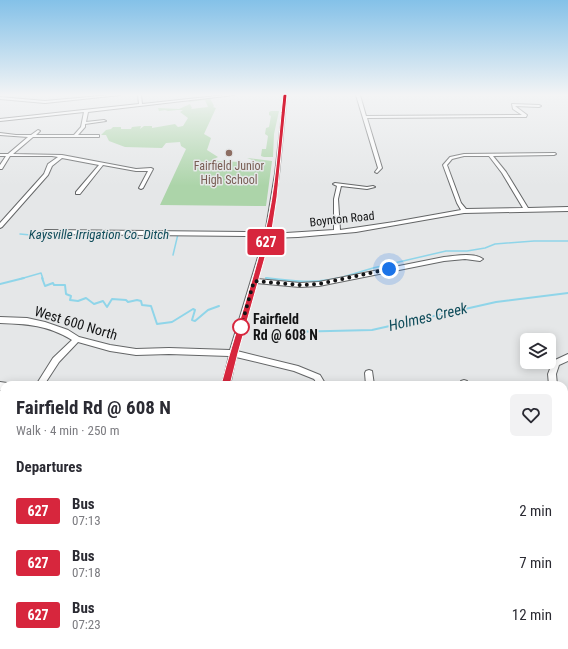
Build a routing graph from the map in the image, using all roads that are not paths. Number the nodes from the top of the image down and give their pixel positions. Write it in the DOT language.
graph roads {
  1 [pos="83,125"];
  2 [pos="282,125"];
  3 [pos="368,125"];
  4 [pos="38,131"];
  5 [pos="0,134"];
  6 [pos="32,136"];
  7 [pos="75,136"];
  8 [pos="98,136"];
  9 [pos="554,154"];
  10 [pos="0,155"];
  11 [pos="9,155"];
  12 [pos="490,155"];
  13 [pos="62,156"];
  14 [pos="102,164"];
  15 [pos="0,168"];
  16 [pos="377,172"];
  17 [pos="373,187"];
  18 [pos="141,188"];
  19 [pos="78,192"];
  20 [pos="568,209"];
  21 [pos="527,210"];
  22 [pos="464,211"];
  23 [pos="0,226"];
  24 [pos="337,231"];
  25 [pos="45,232"];
  26 [pos="268,236"];
  27 [pos="480,259"];
  28 [pos="254,281"];
  29 [pos="0,320"];
  30 [pos="77,339"];
  31 [pos="233,353"];
  32 [pos="568,357"];
  33 [pos="369,373"];
  34 [pos="43,381"];
  35 [pos="227,381"];
  36 [pos="320,381"];
  37 [pos="370,381"];
  38 [pos="553,381"];
  1 -- 7 [label="street"];
  2 -- 26 [label="street"];
  3 -- 16 [label="street"];
  4 -- 6 [label="street"];
  5 -- 6 [label="street"];
  6 -- 7 [label="street"];
  6 -- 11 [label="street"];
  7 -- 8 [label="street"];
  9 -- 12 [label="street"];
  10 -- 11 [label="street"];
  11 -- 13 [label="street"];
  11 -- 15 [label="street"];
  12 -- 21 [label="street"];
  12 -- 22 [label="street"];
  13 -- 14 [label="street"];
  13 -- 23 [label="street"];
  14 -- 18 [label="street"];
  14 -- 19 [label="street"];
  17 -- 24 [label="street"];
  20 -- 21 [label="street, Boynton Road"];
  21 -- 22 [label="street, Boynton Road"];
  22 -- 24 [label="street, Boynton Road"];
  24 -- 26 [label="street, Boynton Road"];
  25 -- 26 [label="street, Boynton Road"];
  26 -- 28 [label="street"];
  27 -- 28 [label="street"];
  28 -- 31 [label="street"];
  29 -- 30 [label="street, West 600 North"];
  30 -- 31 [label="street, West 600 North"];
  30 -- 34 [label="street"];
  31 -- 35 [label="street"];
  31 -- 36 [label="street, West 600 North"];
  32 -- 38 [label="street"];
  33 -- 37 [label="street"];
}
